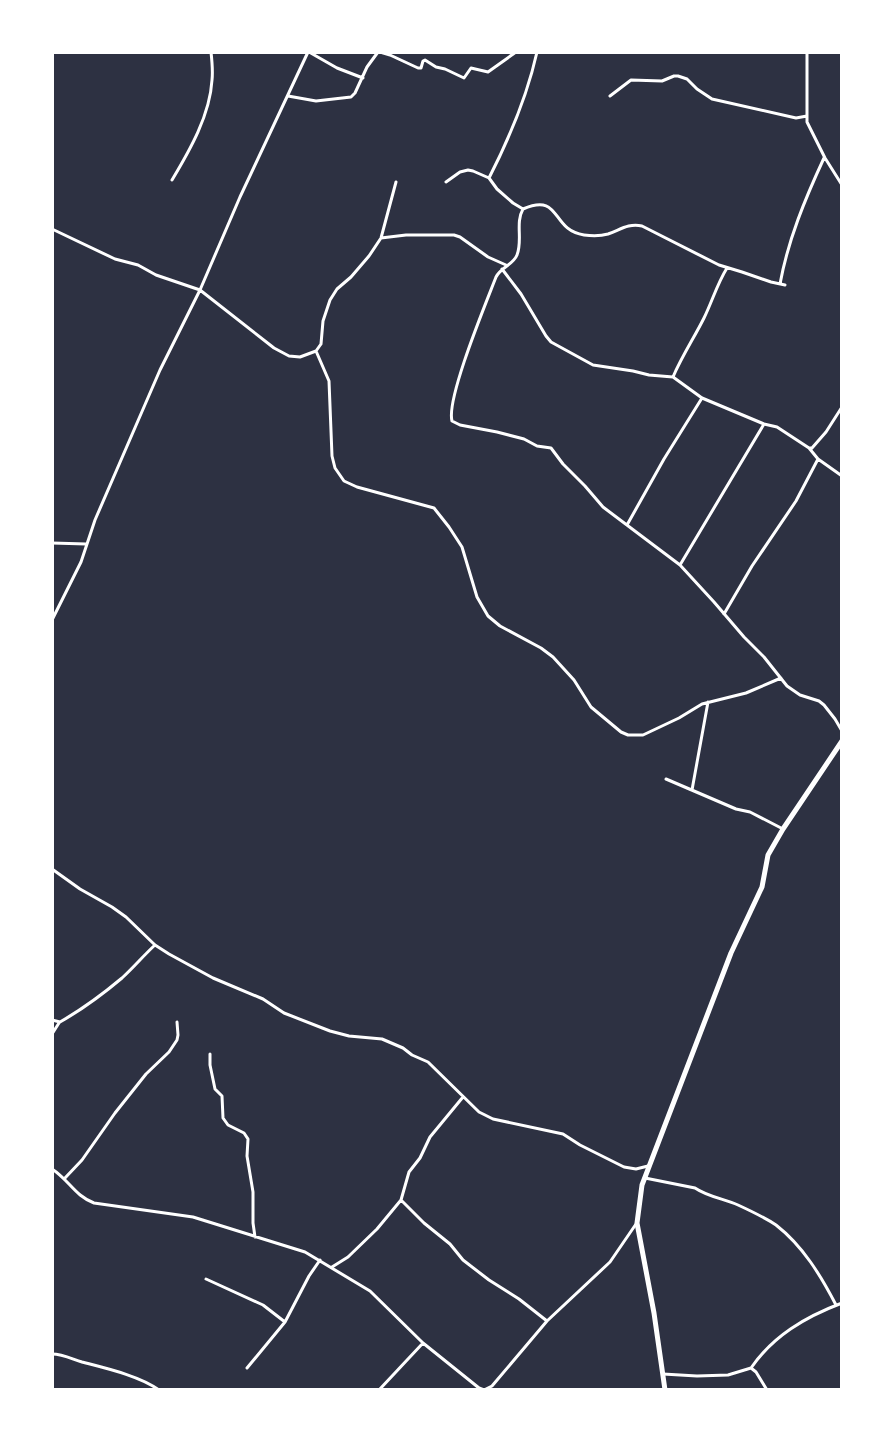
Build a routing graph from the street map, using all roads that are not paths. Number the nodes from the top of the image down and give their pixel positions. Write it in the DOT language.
graph roads {
  1 [pos="212,52"];
  2 [pos="308,52"];
  3 [pos="379,52"];
  4 [pos="516,52"];
  5 [pos="537,52"];
  6 [pos="807,52"];
  7 [pos="363,78"];
  8 [pos="288,96"];
  9 [pos="610,96"];
  10 [pos="807,116"];
  11 [pos="825,158"];
  12 [pos="489,178"];
  13 [pos="172,180"];
  14 [pos="396,182"];
  15 [pos="446,182"];
  16 [pos="842,185"];
  17 [pos="523,209"];
  18 [pos="52,229"];
  19 [pos="381,238"];
  20 [pos="506,265"];
  21 [pos="727,268"];
  22 [pos="502,269"];
  23 [pos="780,284"];
  24 [pos="785,285"];
  25 [pos="200,290"];
  26 [pos="316,351"];
  27 [pos="673,377"];
  28 [pos="702,398"];
  29 [pos="842,407"];
  30 [pos="764,424"];
  31 [pos="809,448"];
  32 [pos="818,460"];
  33 [pos="842,476"];
  34 [pos="627,524"];
  35 [pos="52,543"];
  36 [pos="86,544"];
  37 [pos="680,565"];
  38 [pos="724,614"];
  39 [pos="52,620"];
  40 [pos="781,678"];
  41 [pos="708,702"];
  42 [pos="842,731"];
  43 [pos="842,741"];
  44 [pos="666,779"];
  45 [pos="692,790"];
  46 [pos="782,829"];
  47 [pos="52,869"];
  48 [pos="155,944"];
  49 [pos="52,1020"];
  50 [pos="60,1022"];
  51 [pos="177,1022"];
  52 [pos="52,1034"];
  53 [pos="210,1054"];
  54 [pos="463,1097"];
  55 [pos="648,1166"];
  56 [pos="52,1169"];
  57 [pos="65,1178"];
  58 [pos="644,1178"];
  59 [pos="402,1200"];
  60 [pos="637,1223"];
  61 [pos="255,1237"];
  62 [pos="320,1260"];
  63 [pos="332,1268"];
  64 [pos="206,1279"];
  65 [pos="842,1303"];
  66 [pos="836,1305"];
  67 [pos="547,1321"];
  68 [pos="285,1322"];
  69 [pos="423,1343"];
  70 [pos="52,1354"];
  71 [pos="247,1368"];
  72 [pos="751,1368"];
  73 [pos="662,1374"];
  74 [pos="491,1388"];
  75 [pos="159,1390"];
  76 [pos="379,1390"];
  77 [pos="484,1390"];
  78 [pos="665,1390"];
  79 [pos="767,1390"];
  1 -- 13 [label="street"];
  2 -- 7 [label="street"];
  2 -- 8 [label="street"];
  3 -- 4 [label="street"];
  3 -- 7 [label="street"];
  5 -- 12 [label="street"];
  6 -- 10 [label="street"];
  7 -- 8 [label="street"];
  8 -- 25 [label="street"];
  9 -- 10 [label="street"];
  10 -- 11 [label="street"];
  11 -- 16 [label="street"];
  11 -- 23 [label="street"];
  12 -- 15 [label="street"];
  12 -- 17 [label="street"];
  14 -- 19 [label="street"];
  17 -- 20 [label="street"];
  17 -- 21 [label="street"];
  18 -- 25 [label="street"];
  19 -- 20 [label="street"];
  19 -- 26 [label="street"];
  20 -- 22 [label="street"];
  21 -- 23 [label="street"];
  21 -- 27 [label="street"];
  22 -- 27 [label="street"];
  22 -- 34 [label="street"];
  23 -- 24 [label="street"];
  25 -- 26 [label="street"];
  25 -- 36 [label="street"];
  26 -- 41 [label="street"];
  27 -- 28 [label="street"];
  28 -- 30 [label="street"];
  28 -- 34 [label="street"];
  29 -- 31 [label="street"];
  30 -- 31 [label="street"];
  30 -- 37 [label="street"];
  31 -- 32 [label="street"];
  32 -- 33 [label="street"];
  32 -- 38 [label="street"];
  34 -- 37 [label="street"];
  35 -- 36 [label="street"];
  36 -- 39 [label="street"];
  37 -- 38 [label="street"];
  38 -- 40 [label="street"];
  40 -- 41 [label="street"];
  40 -- 42 [label="street"];
  41 -- 45 [label="street"];
  43 -- 46 [label="main road"];
  44 -- 45 [label="street"];
  45 -- 46 [label="street"];
  46 -- 55 [label="main road"];
  47 -- 48 [label="street"];
  48 -- 50 [label="street"];
  48 -- 54 [label="street"];
  49 -- 50 [label="street"];
  50 -- 52 [label="street"];
  51 -- 57 [label="street"];
  53 -- 61 [label="street"];
  54 -- 55 [label="street"];
  54 -- 59 [label="street"];
  55 -- 58 [label="main road"];
  56 -- 57 [label="street"];
  57 -- 61 [label="street"];
  58 -- 60 [label="main road"];
  58 -- 66 [label="street"];
  59 -- 63 [label="street"];
  59 -- 67 [label="street"];
  60 -- 67 [label="street"];
  60 -- 73 [label="main road"];
  61 -- 62 [label="street"];
  62 -- 63 [label="street"];
  62 -- 68 [label="street"];
  63 -- 69 [label="street"];
  64 -- 68 [label="street"];
  65 -- 66 [label="street"];
  66 -- 72 [label="street"];
  67 -- 74 [label="street"];
  68 -- 71 [label="street"];
  69 -- 76 [label="street"];
  69 -- 77 [label="street"];
  70 -- 75 [label="street"];
  72 -- 73 [label="street"];
  72 -- 79 [label="street"];
  73 -- 78 [label="main road"];
  74 -- 77 [label="street"];
}
